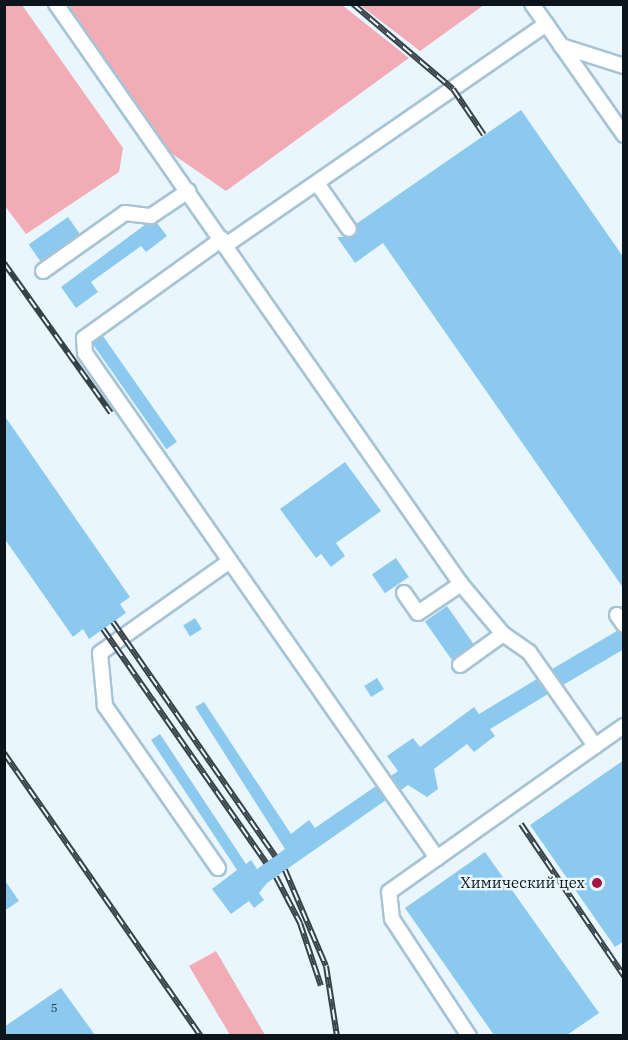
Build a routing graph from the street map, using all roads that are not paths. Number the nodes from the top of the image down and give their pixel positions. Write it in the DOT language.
graph roads {
  1 [pos="56,4"];
  2 [pos="532,4"];
  3 [pos="546,24"];
  4 [pos="561,46"];
  5 [pos="624,66"];
  6 [pos="624,135"];
  7 [pos="319,186"];
  8 [pos="188,191"];
  9 [pos="349,229"];
  10 [pos="224,242"];
  11 [pos="43,272"];
  12 [pos="230,561"];
  13 [pos="461,584"];
  14 [pos="404,593"];
  15 [pos="503,634"];
  16 [pos="459,665"];
  17 [pos="624,726"];
  18 [pos="595,746"];
  19 [pos="437,858"];
  20 [pos="218,868"];
  21 [pos="469,1035"];
  1 -- 8 [label="lane"];
  2 -- 3 [label="lane"];
  3 -- 4 [label="lane"];
  3 -- 7 [label="lane"];
  4 -- 5 [label="lane"];
  4 -- 6 [label="lane"];
  7 -- 9 [label="lane"];
  7 -- 10 [label="lane"];
  8 -- 10 [label="lane"];
  8 -- 11 [label="lane"];
  10 -- 12 [label="lane"];
  10 -- 13 [label="lane"];
  12 -- 19 [label="lane"];
  12 -- 20 [label="lane"];
  13 -- 14 [label="lane"];
  13 -- 15 [label="lane"];
  15 -- 16 [label="lane"];
  15 -- 18 [label="lane"];
  17 -- 18 [label="lane"];
  18 -- 19 [label="lane"];
  19 -- 21 [label="lane"];
}
